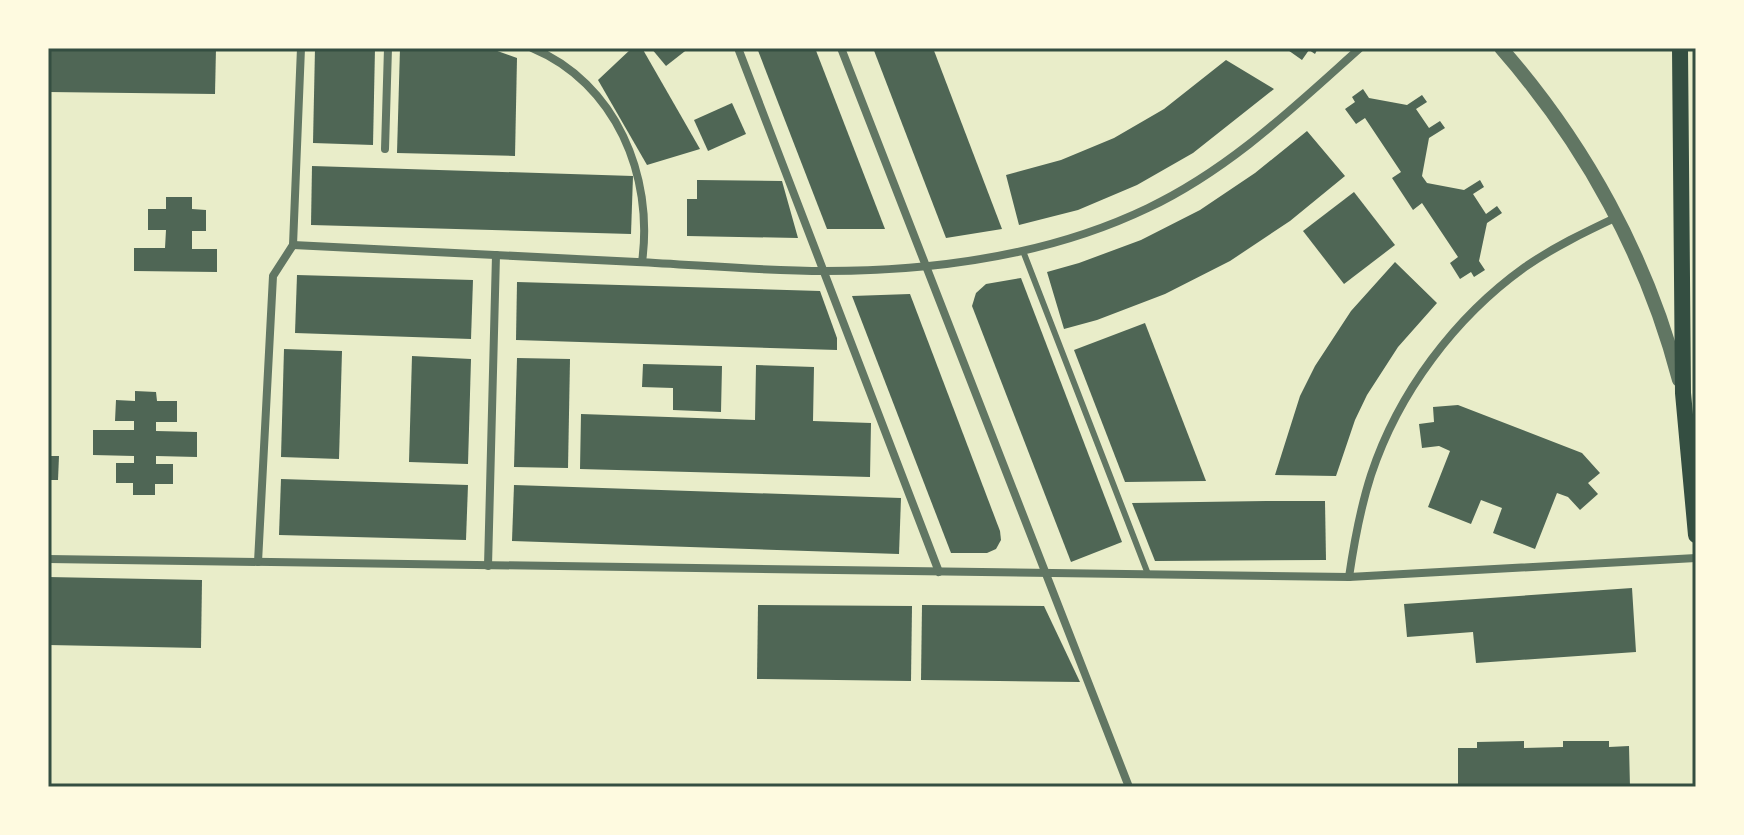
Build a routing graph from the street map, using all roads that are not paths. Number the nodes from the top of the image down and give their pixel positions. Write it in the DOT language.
graph roads {
  1 [pos="301,48"];
  2 [pos="388,48"];
  3 [pos="532,48"];
  4 [pos="738,48"];
  5 [pos="841,48"];
  6 [pos="1360,48"];
  7 [pos="1501,48"];
  8 [pos="1680,48"];
  9 [pos="385,149"];
  10 [pos="1617,217"];
  11 [pos="293,245"];
  12 [pos="1023,251"];
  13 [pos="496,255"];
  14 [pos="642,262"];
  15 [pos="927,267"];
  16 [pos="824,271"];
  17 [pos="1683,393"];
  18 [pos="1696,535"];
  19 [pos="1696,558"];
  20 [pos="48,559"];
  21 [pos="258,562"];
  22 [pos="488,566"];
  23 [pos="939,572"];
  24 [pos="1045,573"];
  25 [pos="1148,574"];
  26 [pos="1349,577"];
  27 [pos="1129,787"];
  1 -- 11 [label="street"];
  2 -- 9 [label="street"];
  3 -- 14 [label="street"];
  4 -- 16 [label="street"];
  5 -- 15 [label="street"];
  6 -- 12 [label="street"];
  7 -- 10 [label="street"];
  8 -- 17 [label="main road"];
  10 -- 17 [label="street"];
  10 -- 26 [label="street"];
  11 -- 13 [label="street"];
  11 -- 21 [label="street"];
  12 -- 15 [label="street"];
  12 -- 25 [label="lane"];
  13 -- 14 [label="street"];
  13 -- 22 [label="street"];
  14 -- 16 [label="street"];
  15 -- 16 [label="street"];
  15 -- 24 [label="street"];
  16 -- 23 [label="street"];
  17 -- 18 [label="main road"];
  19 -- 26 [label="street"];
  20 -- 21 [label="street"];
  21 -- 22 [label="street"];
  22 -- 23 [label="street"];
  23 -- 24 [label="street"];
  24 -- 25 [label="street"];
  24 -- 27 [label="street"];
  25 -- 26 [label="street"];
}
